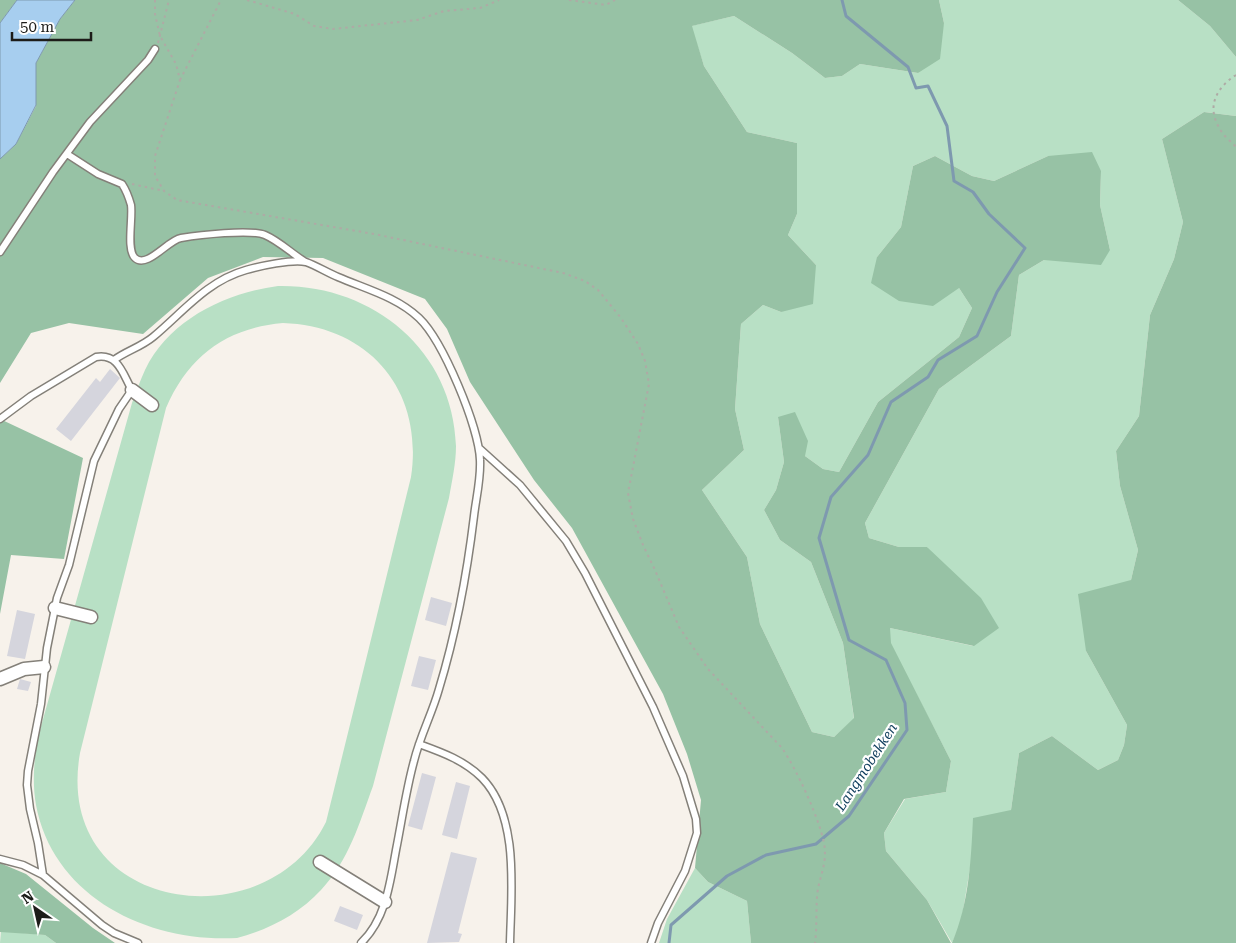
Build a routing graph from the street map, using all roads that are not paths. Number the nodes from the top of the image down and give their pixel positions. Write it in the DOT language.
graph roads {
  1 [pos="155,49"];
  2 [pos="67,154"];
  3 [pos="0,252"];
  4 [pos="305,262"];
  5 [pos="114,360"];
  6 [pos="132,390"];
  7 [pos="152,405"];
  8 [pos="0,419"];
  9 [pos="479,448"];
  10 [pos="55,608"];
  11 [pos="91,617"];
  12 [pos="44,667"];
  13 [pos="0,679"];
  14 [pos="418,744"];
  15 [pos="0,858"];
  16 [pos="320,862"];
  17 [pos="43,876"];
  18 [pos="385,902"];
  19 [pos="138,943"];
  20 [pos="360,943"];
  21 [pos="510,943"];
  22 [pos="651,943"];
  1 -- 2 [label="lane"];
  2 -- 3 [label="lane"];
  2 -- 4 [label="lane"];
  4 -- 5 [label="lane"];
  4 -- 9 [label="lane"];
  5 -- 6 [label="lane"];
  5 -- 8 [label="lane"];
  6 -- 7 [label="street"];
  6 -- 10 [label="lane"];
  9 -- 14 [label="lane"];
  9 -- 22 [label="lane"];
  10 -- 11 [label="street"];
  10 -- 12 [label="lane"];
  12 -- 13 [label="street"];
  12 -- 17 [label="lane"];
  14 -- 18 [label="lane"];
  14 -- 21 [label="lane"];
  15 -- 17 [label="lane"];
  16 -- 18 [label="street"];
  17 -- 19 [label="lane"];
  18 -- 20 [label="lane"];
}
